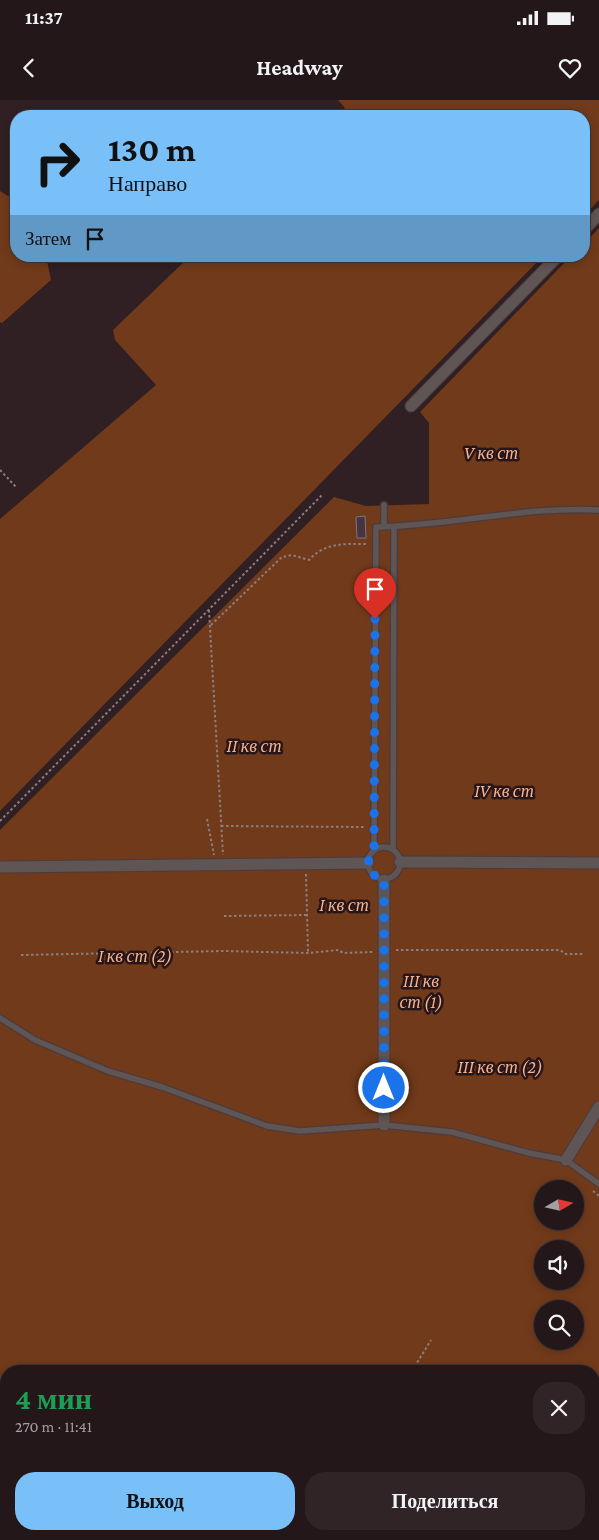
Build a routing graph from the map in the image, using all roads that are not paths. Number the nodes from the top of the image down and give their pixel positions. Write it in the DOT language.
graph roads {
  1 [pos="599,214"];
  2 [pos="590,224"];
  3 [pos="552,262"];
  4 [pos="411,406"];
  5 [pos="384,505"];
  6 [pos="599,510"];
  7 [pos="384,527"];
  8 [pos="394,527"];
  9 [pos="374,848"];
  10 [pos="393,848"];
  11 [pos="400,862"];
  12 [pos="368,863"];
  13 [pos="599,863"];
  14 [pos="0,867"];
  15 [pos="384,880"];
  16 [pos="0,1018"];
  17 [pos="599,1107"];
  18 [pos="384,1125"];
  19 [pos="566,1160"];
  20 [pos="599,1184"];
  1 -- 2 [label="street"];
  3 -- 4 [label="street"];
  5 -- 7 [label="lane"];
  6 -- 8 [label="lane"];
  7 -- 8 [label="lane"];
  7 -- 9 [label="lane"];
  8 -- 10 [label="lane"];
  9 -- 10 [label="lane"];
  9 -- 12 [label="lane"];
  10 -- 11 [label="lane"];
  11 -- 13 [label="street"];
  11 -- 15 [label="lane"];
  12 -- 14 [label="street"];
  12 -- 15 [label="lane"];
  15 -- 18 [label="street"];
  16 -- 18 [label="lane"];
  17 -- 19 [label="street"];
  18 -- 19 [label="lane"];
  19 -- 20 [label="lane"];
}
